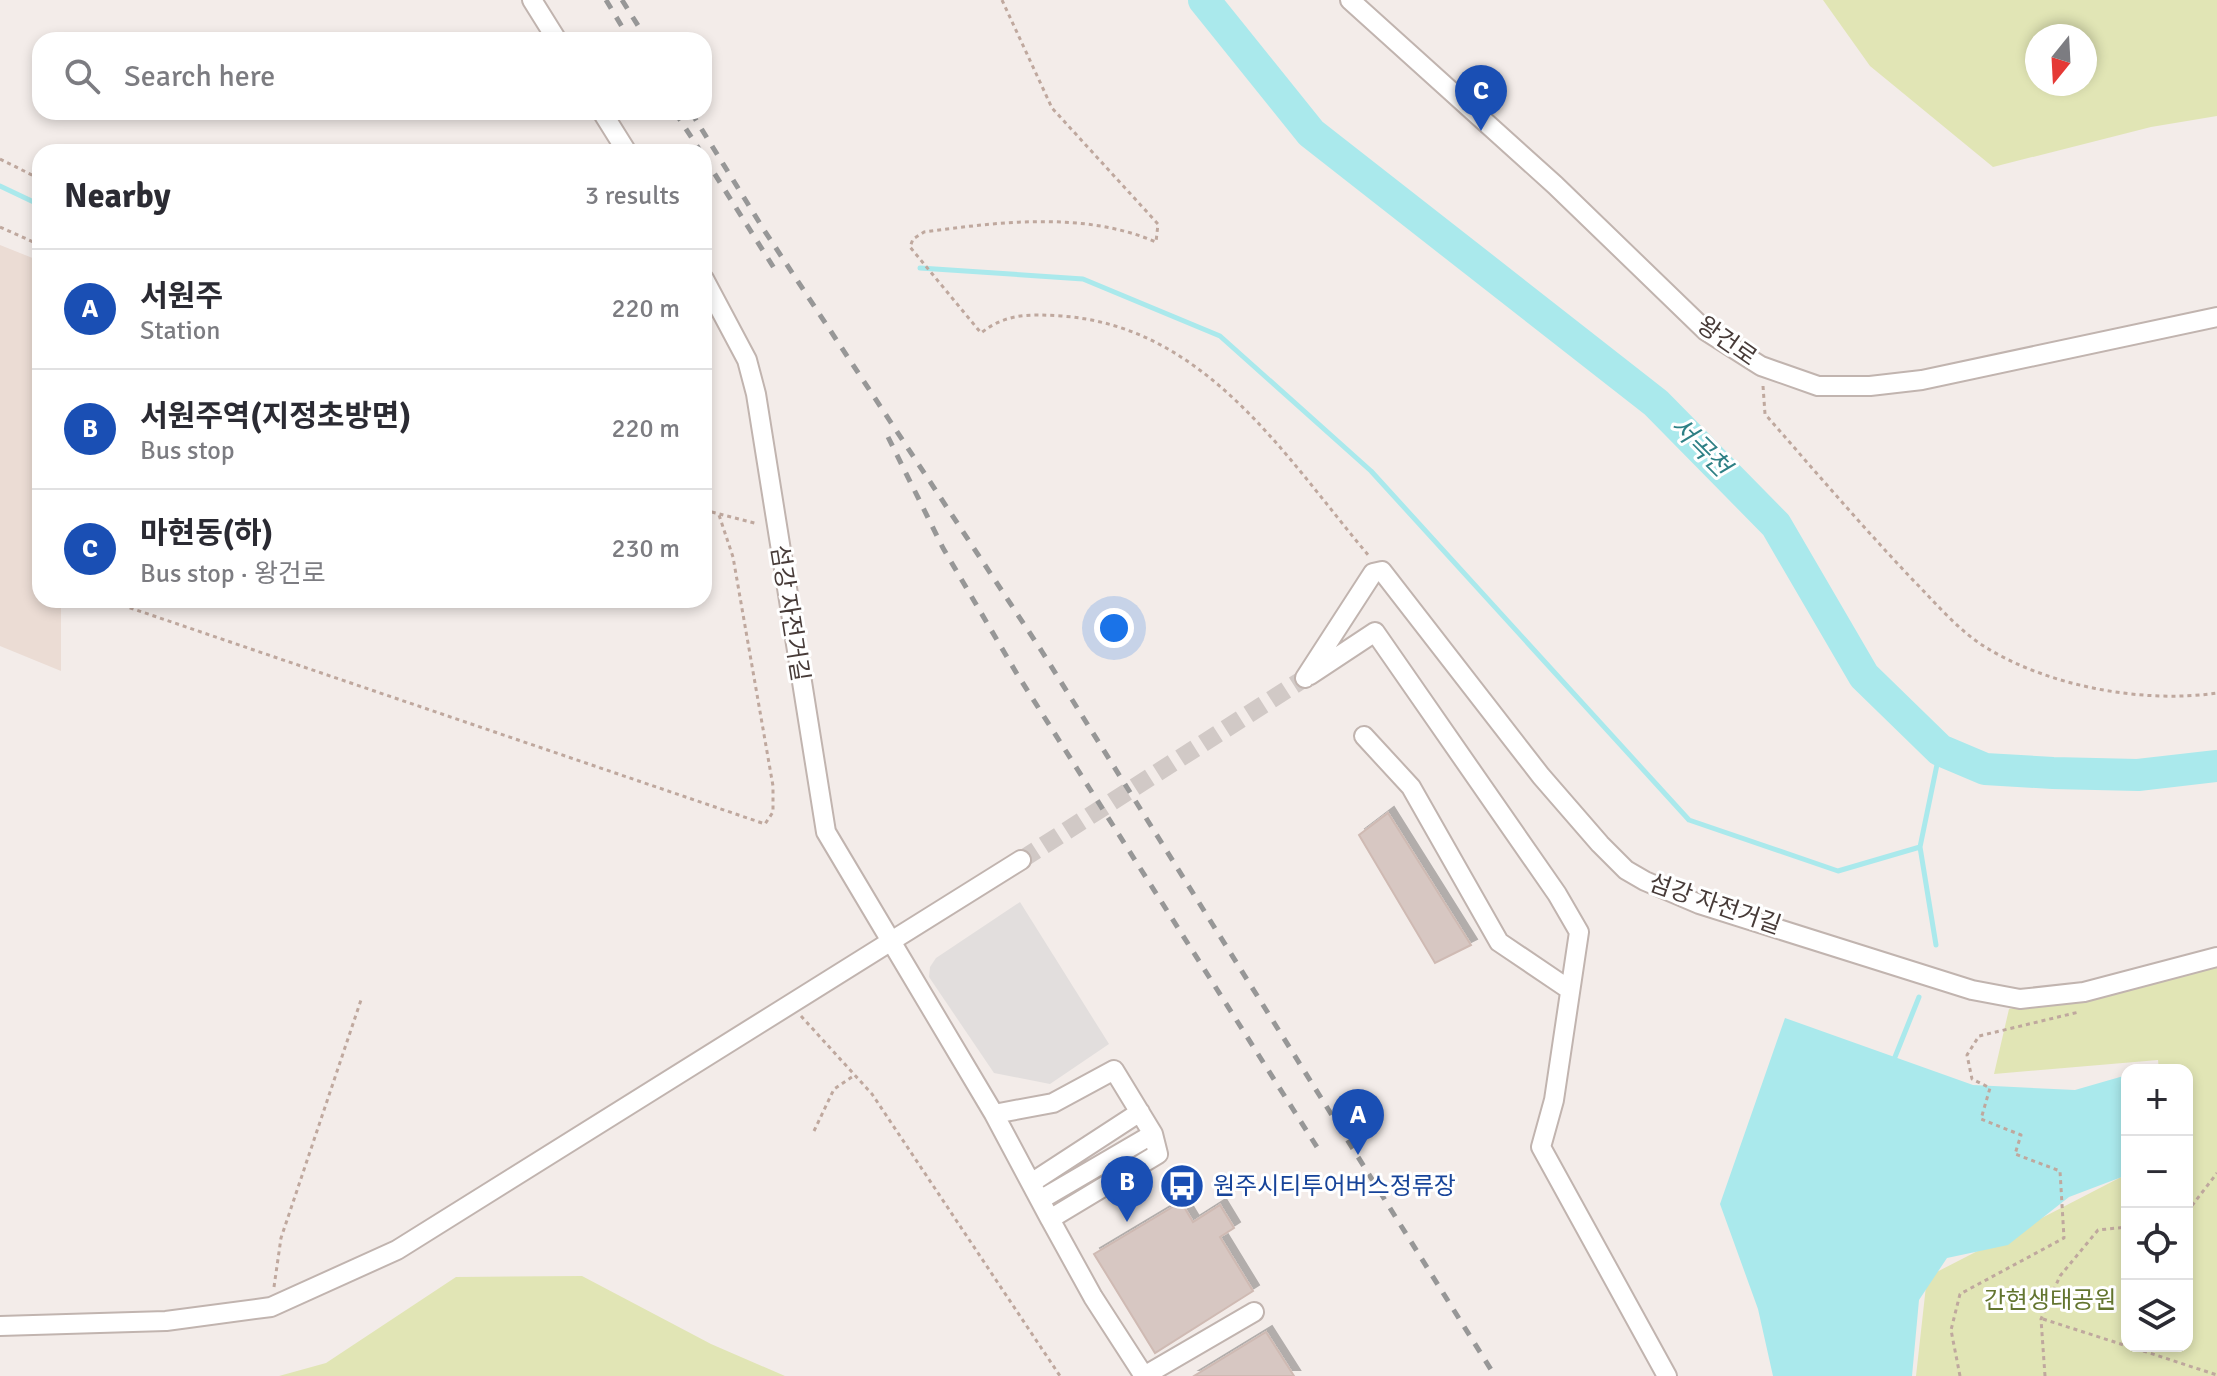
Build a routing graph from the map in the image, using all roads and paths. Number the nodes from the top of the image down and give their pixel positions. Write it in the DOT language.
graph roads {
  1 [pos="532,0"];
  2 [pos="1002,0"];
  3 [pos="1350,0"];
  4 [pos="552,32"];
  5 [pos="607,120"];
  6 [pos="622,144"];
  7 [pos="0,159"];
  8 [pos="32,175"];
  9 [pos="0,227"];
  10 [pos="32,241"];
  11 [pos="712,294"];
  12 [pos="2217,317"];
  13 [pos="1761,366"];
  14 [pos="712,513"];
  15 [pos="719,515"];
  16 [pos="775,519"];
  17 [pos="1382,571"];
  18 [pos="130,608"];
  19 [pos="2217,693"];
  20 [pos="1364,736"];
  21 [pos="1021,860"];
  22 [pos="889,942"];
  23 [pos="2217,957"];
  24 [pos="2097,988"];
  25 [pos="1570,990"];
  26 [pos="361,1000"];
  27 [pos="789,1003"];
  28 [pos="855,1075"];
  29 [pos="1140,1112"];
  30 [pos="994,1114"];
  31 [pos="814,1131"];
  32 [pos="1153,1134"];
  33 [pos="2217,1173"];
  34 [pos="1031,1183"];
  35 [pos="1040,1200"];
  36 [pos="2190,1208"];
  37 [pos="1050,1219"];
  38 [pos="2121,1228"];
  39 [pos="271,1307"];
  40 [pos="1254,1312"];
  41 [pos="2041,1319"];
  42 [pos="0,1326"];
  43 [pos="2121,1344"];
  44 [pos="2146,1352"];
  45 [pos="2217,1375"];
  46 [pos="1060,1376"];
  47 [pos="1144,1376"];
  48 [pos="1667,1376"];
  49 [pos="1960,1376"];
  50 [pos="2045,1376"];
  1 -- 4 [label="street"];
  2 -- 17 [label="path"];
  3 -- 13 [label="street, 왕건로"];
  5 -- 6 [label="street"];
  7 -- 8 [label="path"];
  9 -- 10 [label="path"];
  11 -- 16 [label="street, 섬강 자전거길"];
  12 -- 13 [label="street, 왕건로"];
  13 -- 19 [label="path"];
  14 -- 15 [label="path"];
  15 -- 16 [label="path"];
  15 -- 18 [label="path"];
  16 -- 22 [label="street, 섬강 자전거길"];
  17 -- 24 [label="street, 섬강 자전거길"];
  17 -- 25 [label="street"];
  20 -- 25 [label="street"];
  21 -- 22 [label="street"];
  22 -- 27 [label="street"];
  22 -- 30 [label="street, 섬강 자전거길"];
  23 -- 24 [label="street, 섬강 자전거길"];
  24 -- 49 [label="path"];
  25 -- 48 [label="street"];
  26 -- 39 [label="path"];
  27 -- 28 [label="path"];
  27 -- 39 [label="street"];
  28 -- 31 [label="path"];
  28 -- 46 [label="path"];
  29 -- 30 [label="street"];
  29 -- 32 [label="street"];
  29 -- 34 [label="street"];
  30 -- 34 [label="street, 섬강 자전거길"];
  32 -- 35 [label="street"];
  32 -- 37 [label="street"];
  33 -- 36 [label="path"];
  34 -- 35 [label="street, 섬강 자전거길"];
  35 -- 37 [label="street, 섬강 자전거길"];
  37 -- 47 [label="street, 섬강 자전거길"];
  38 -- 41 [label="path"];
  39 -- 42 [label="street"];
  40 -- 47 [label="street"];
  41 -- 43 [label="path"];
  41 -- 50 [label="path"];
  44 -- 45 [label="path"];
}
